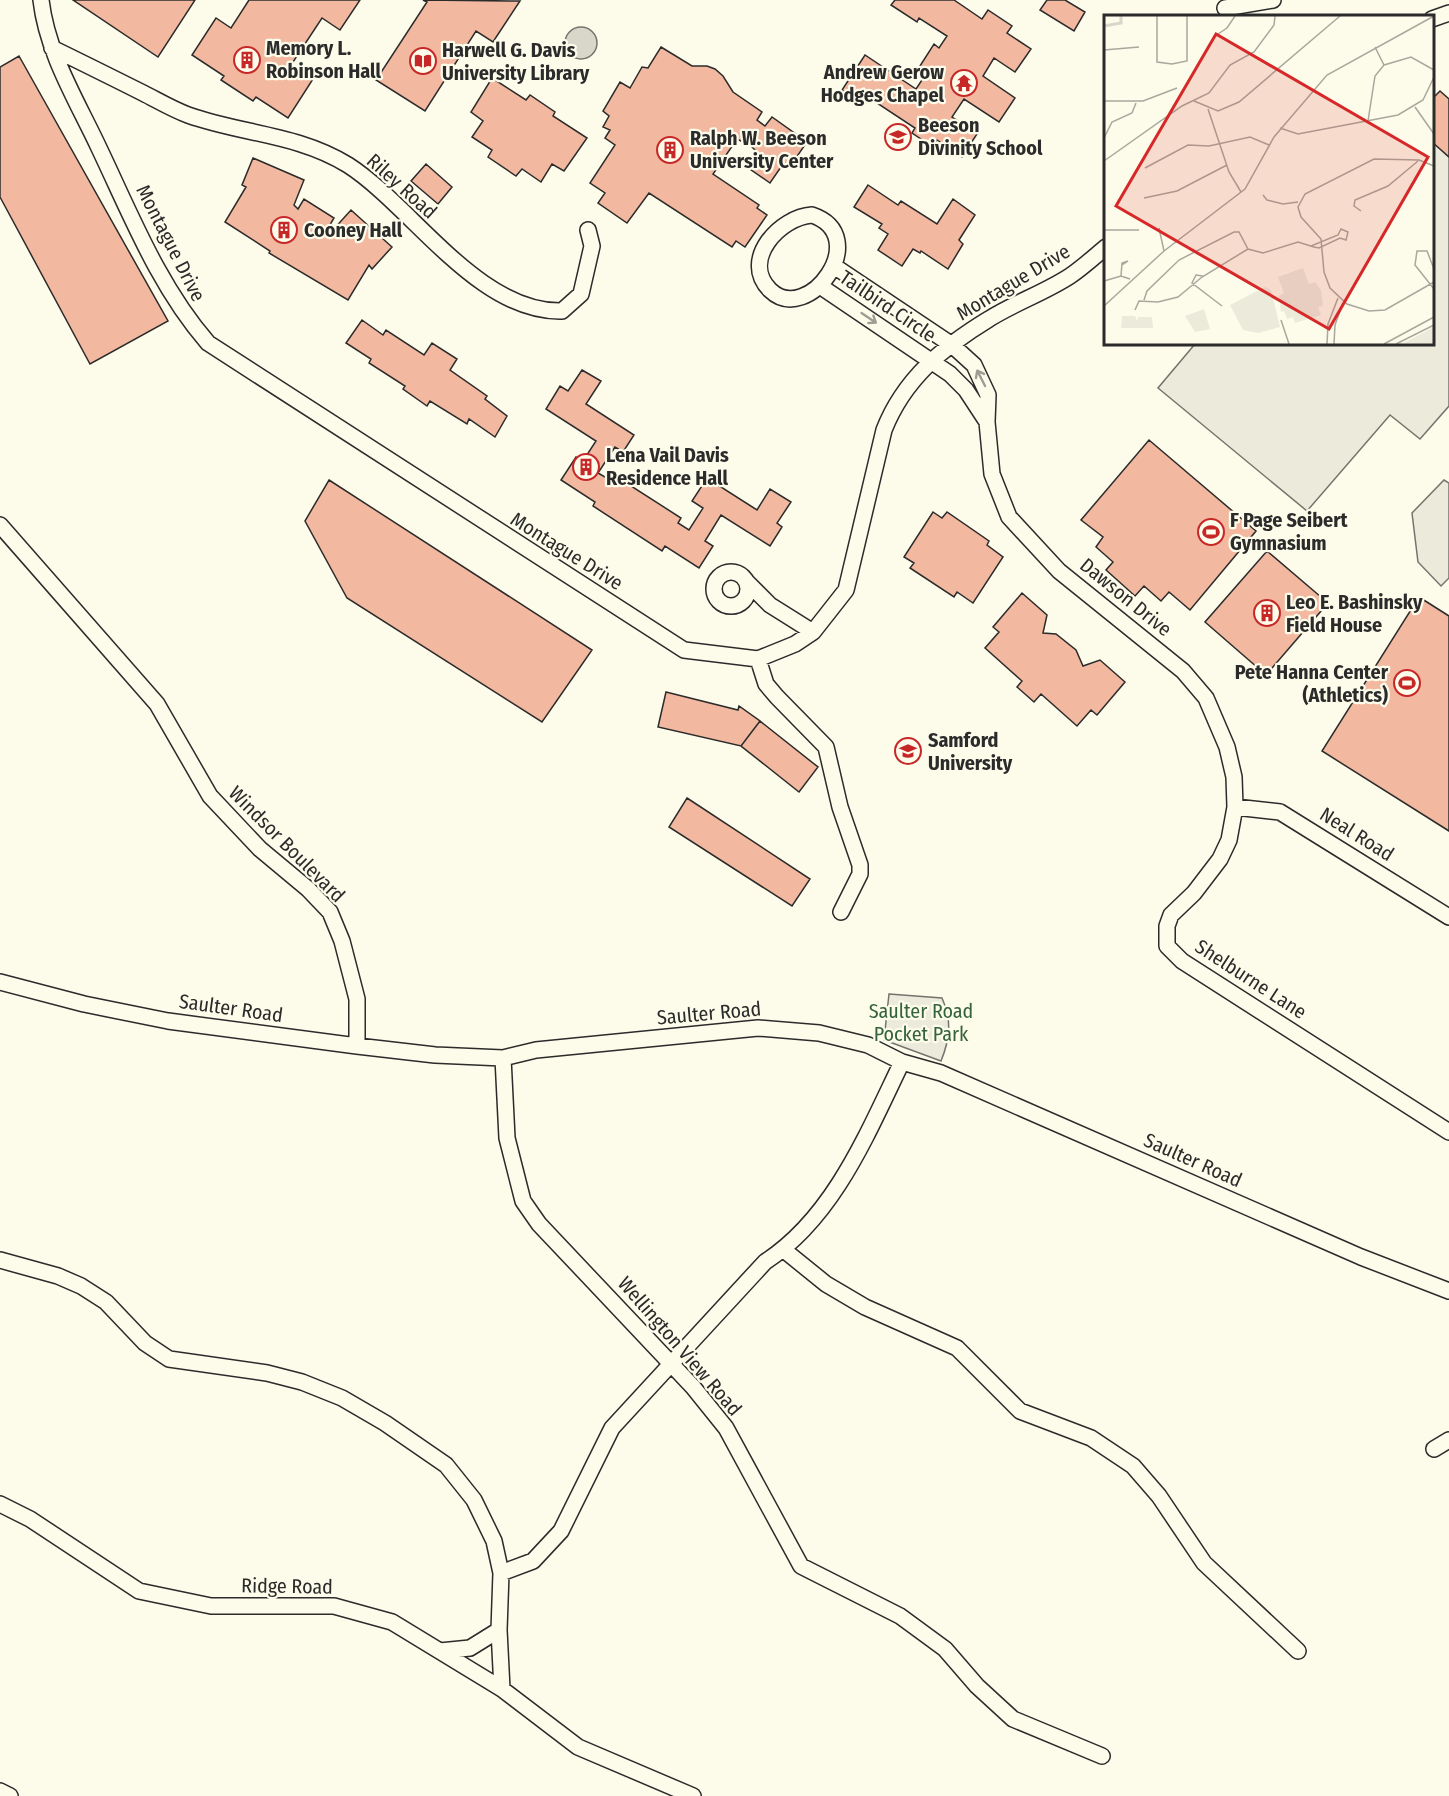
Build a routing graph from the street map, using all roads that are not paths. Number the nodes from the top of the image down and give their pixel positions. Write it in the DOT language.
graph roads {
  1 [pos="41,0"];
  2 [pos="1272,0"];
  3 [pos="1225,8"];
  4 [pos="1449,12"];
  5 [pos="1434,18"];
  6 [pos="52,48"];
  7 [pos="588,230"];
  8 [pos="1104,249"];
  9 [pos="834,266"];
  10 [pos="820,286"];
  11 [pos="952,345"];
  12 [pos="933,361"];
  13 [pos="987,422"];
  14 [pos="0,525"];
  15 [pos="745,580"];
  16 [pos="737,605"];
  17 [pos="770,605"];
  18 [pos="813,632"];
  19 [pos="758,659"];
  20 [pos="1235,807"];
  21 [pos="841,912"];
  22 [pos="1449,917"];
  23 [pos="0,982"];
  24 [pos="357,1046"];
  25 [pos="503,1058"];
  26 [pos="902,1062"];
  27 [pos="1449,1132"];
  28 [pos="784,1250"];
  29 [pos="0,1260"];
  30 [pos="1449,1291"];
  31 [pos="672,1363"];
  32 [pos="1449,1440"];
  33 [pos="1434,1449"];
  34 [pos="0,1504"];
  35 [pos="501,1573"];
  36 [pos="499,1630"];
  37 [pos="1298,1650"];
  38 [pos="440,1651"];
  39 [pos="502,1689"];
  40 [pos="1102,1756"];
  41 [pos="0,1791"];
  42 [pos="10,1796"];
  43 [pos="693,1796"];
  1 -- 6 [label="street, Montague Drive"];
  2 -- 3 [label="street"];
  4 -- 5 [label="street"];
  6 -- 7 [label="street, Riley Road"];
  6 -- 19 [label="street, Montague Drive"];
  8 -- 11 [label="street, Montague Drive"];
  9 -- 10 [label="street, Tailbird Circle"];
  9 -- 10 [label="street, Tailbird Circle"];
  9 -- 11 [label="street, Tailbird Circle"];
  10 -- 12 [label="street, Tailbird Circle, one-way"];
  11 -- 12 [label="street, Montague Drive"];
  13 -- 11 [label="street, Dawson Drive, one-way"];
  12 -- 13 [label="street, Dawson Drive"];
  12 -- 18 [label="street, Montague Drive"];
  13 -- 20 [label="street, Dawson Drive"];
  14 -- 24 [label="street, Windsor Boulevard"];
  15 -- 16 [label="street"];
  15 -- 16 [label="street"];
  15 -- 17 [label="street"];
  16 -- 17 [label="street"];
  17 -- 18 [label="street"];
  18 -- 19 [label="street, Montague Drive"];
  19 -- 21 [label="street"];
  20 -- 22 [label="street, Neal Road"];
  20 -- 27 [label="street, Shelburne Lane"];
  23 -- 24 [label="street, Saulter Road"];
  24 -- 25 [label="street, Saulter Road"];
  25 -- 26 [label="street, Saulter Road"];
  25 -- 31 [label="street, Wellington View Road"];
  26 -- 28 [label="street"];
  26 -- 30 [label="street, Saulter Road"];
  28 -- 31 [label="street"];
  28 -- 37 [label="street"];
  29 -- 35 [label="street"];
  31 -- 35 [label="street"];
  31 -- 40 [label="street, Wellington View Road"];
  32 -- 33 [label="street"];
  34 -- 38 [label="street, Ridge Road"];
  35 -- 36 [label="street"];
  36 -- 38 [label="street"];
  36 -- 39 [label="street"];
  38 -- 39 [label="street, Ridge Road"];
  39 -- 43 [label="street, Ridge Road"];
  41 -- 42 [label="street"];
}
